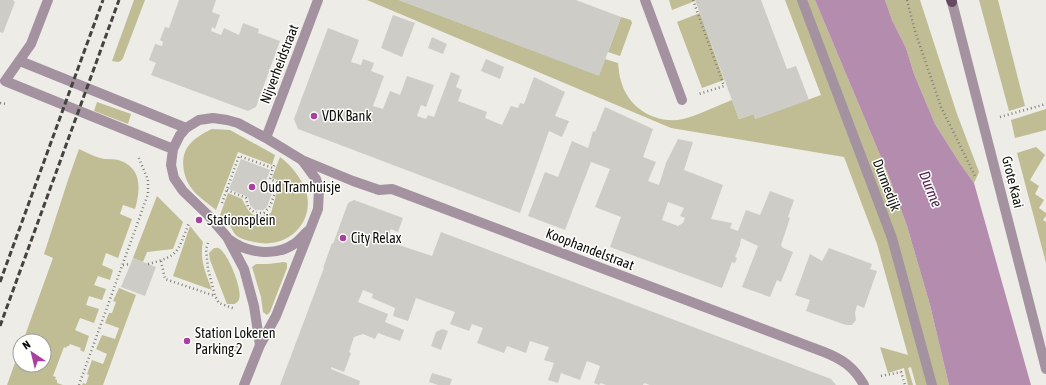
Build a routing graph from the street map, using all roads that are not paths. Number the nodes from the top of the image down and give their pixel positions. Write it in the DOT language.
graph roads {
  1 [pos="48,0"];
  2 [pos="318,0"];
  3 [pos="645,0"];
  4 [pos="802,0"];
  5 [pos="952,1"];
  6 [pos="20,61"];
  7 [pos="3,82"];
  8 [pos="682,100"];
  9 [pos="186,128"];
  10 [pos="266,138"];
  11 [pos="173,148"];
  12 [pos="302,160"];
  13 [pos="311,227"];
  14 [pos="227,237"];
  15 [pos="260,345"];
  16 [pos="1044,352"];
  17 [pos="1046,369"];
  18 [pos="863,382"];
  19 [pos="244,385"];
  20 [pos="932,385"];
  1 -- 6 [label="street"];
  2 -- 10 [label="street, Nijverheidstraat"];
  3 -- 8 [label="street"];
  4 -- 20 [label="street, Durmedijk"];
  5 -- 16 [label="street, Grote Kaai"];
  6 -- 7 [label="street"];
  6 -- 9 [label="street"];
  7 -- 11 [label="street"];
  9 -- 10 [label="street"];
  9 -- 11 [label="street"];
  10 -- 12 [label="street"];
  11 -- 14 [label="street"];
  12 -- 13 [label="street"];
  12 -- 18 [label="street, Koophandelstraat"];
  13 -- 14 [label="street"];
  13 -- 15 [label="street"];
  14 -- 15 [label="street"];
  15 -- 19 [label="street"];
  16 -- 17 [label="street, Grote Kaai"];
}
